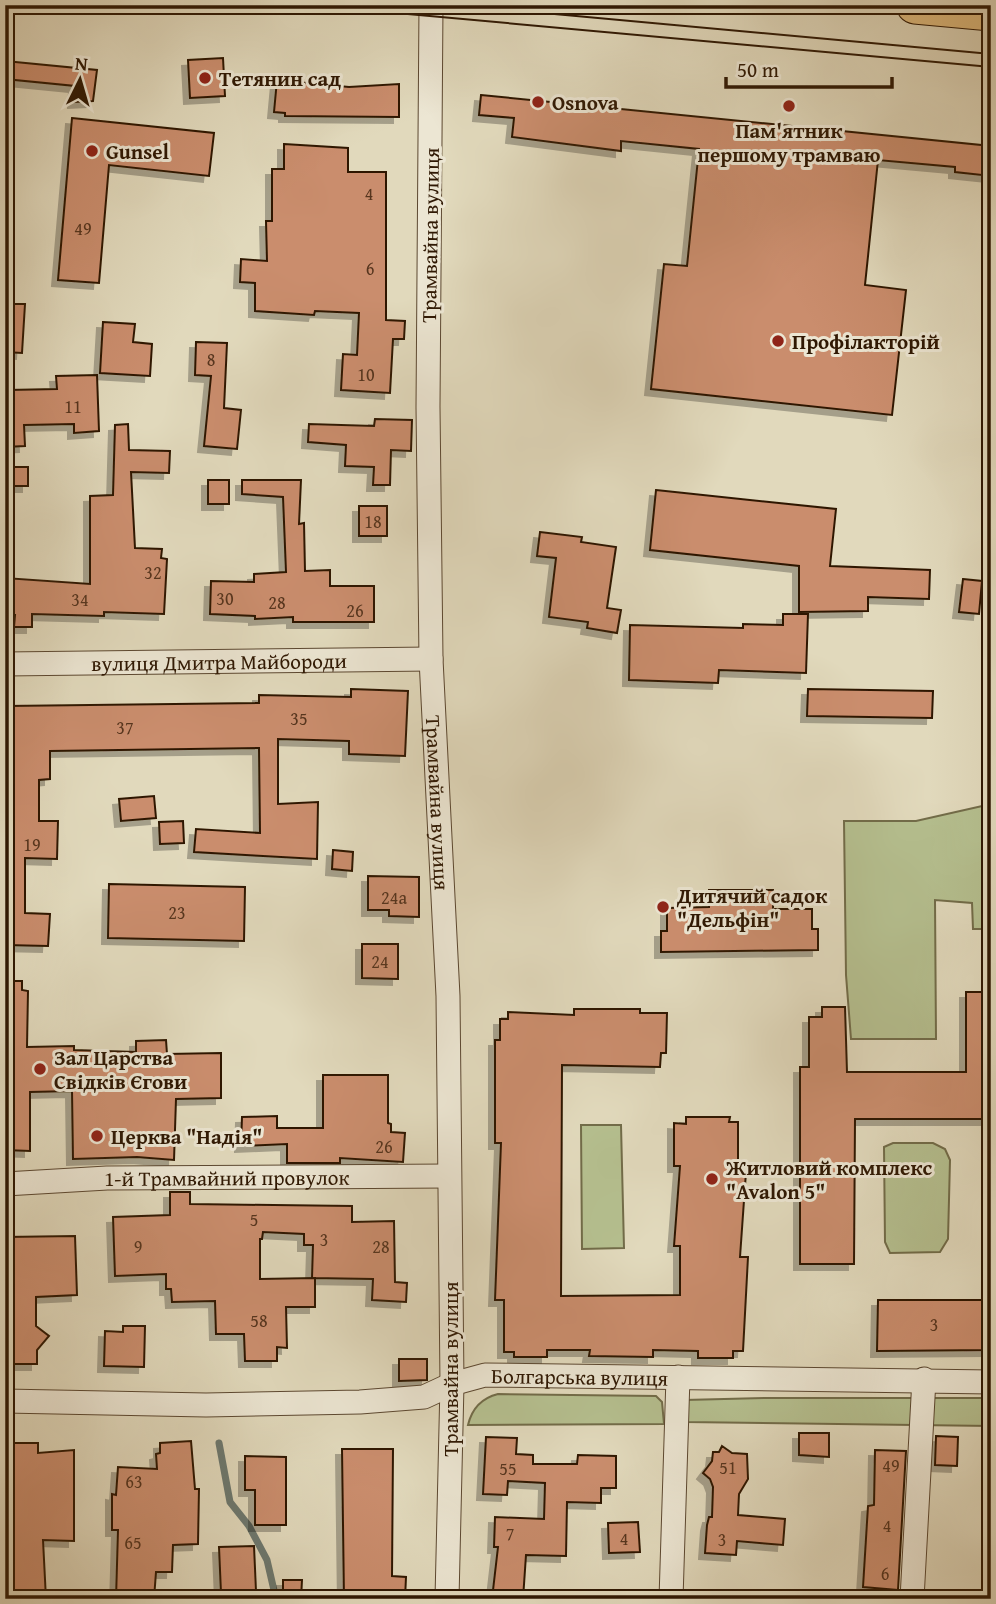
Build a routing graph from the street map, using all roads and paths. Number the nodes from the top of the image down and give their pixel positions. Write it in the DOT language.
graph roads {
  1 [pos="431,5"];
  2 [pos="915,5"];
  3 [pos="991,12"];
  4 [pos="431,659"];
  5 [pos="5,664"];
  6 [pos="448,1175"];
  7 [pos="5,1184"];
  8 [pos="678,1377"];
  9 [pos="923,1379"];
  10 [pos="991,1382"];
  11 [pos="452,1384"];
  12 [pos="5,1401"];
  13 [pos="447,1599"];
  14 [pos="671,1599"];
  15 [pos="912,1599"];
  1 -- 4 [label="street, Трамвайна вулиця"];
  2 -- 3 [label="main road"];
  4 -- 5 [label="street, вулиця Дмитра Майбороди"];
  4 -- 6 [label="street, Трамвайна вулиця"];
  6 -- 7 [label="street, 1-й Трамвайний провулок"];
  6 -- 11 [label="street, Трамвайна вулиця"];
  8 -- 9 [label="street, Болгарська вулиця"];
  8 -- 11 [label="street, Болгарська вулиця"];
  8 -- 14 [label="street"];
  9 -- 10 [label="street, Болгарська вулиця"];
  9 -- 15 [label="street"];
  11 -- 12 [label="street, Болгарська вулиця"];
  11 -- 13 [label="street, Трамвайна вулиця"];
}
